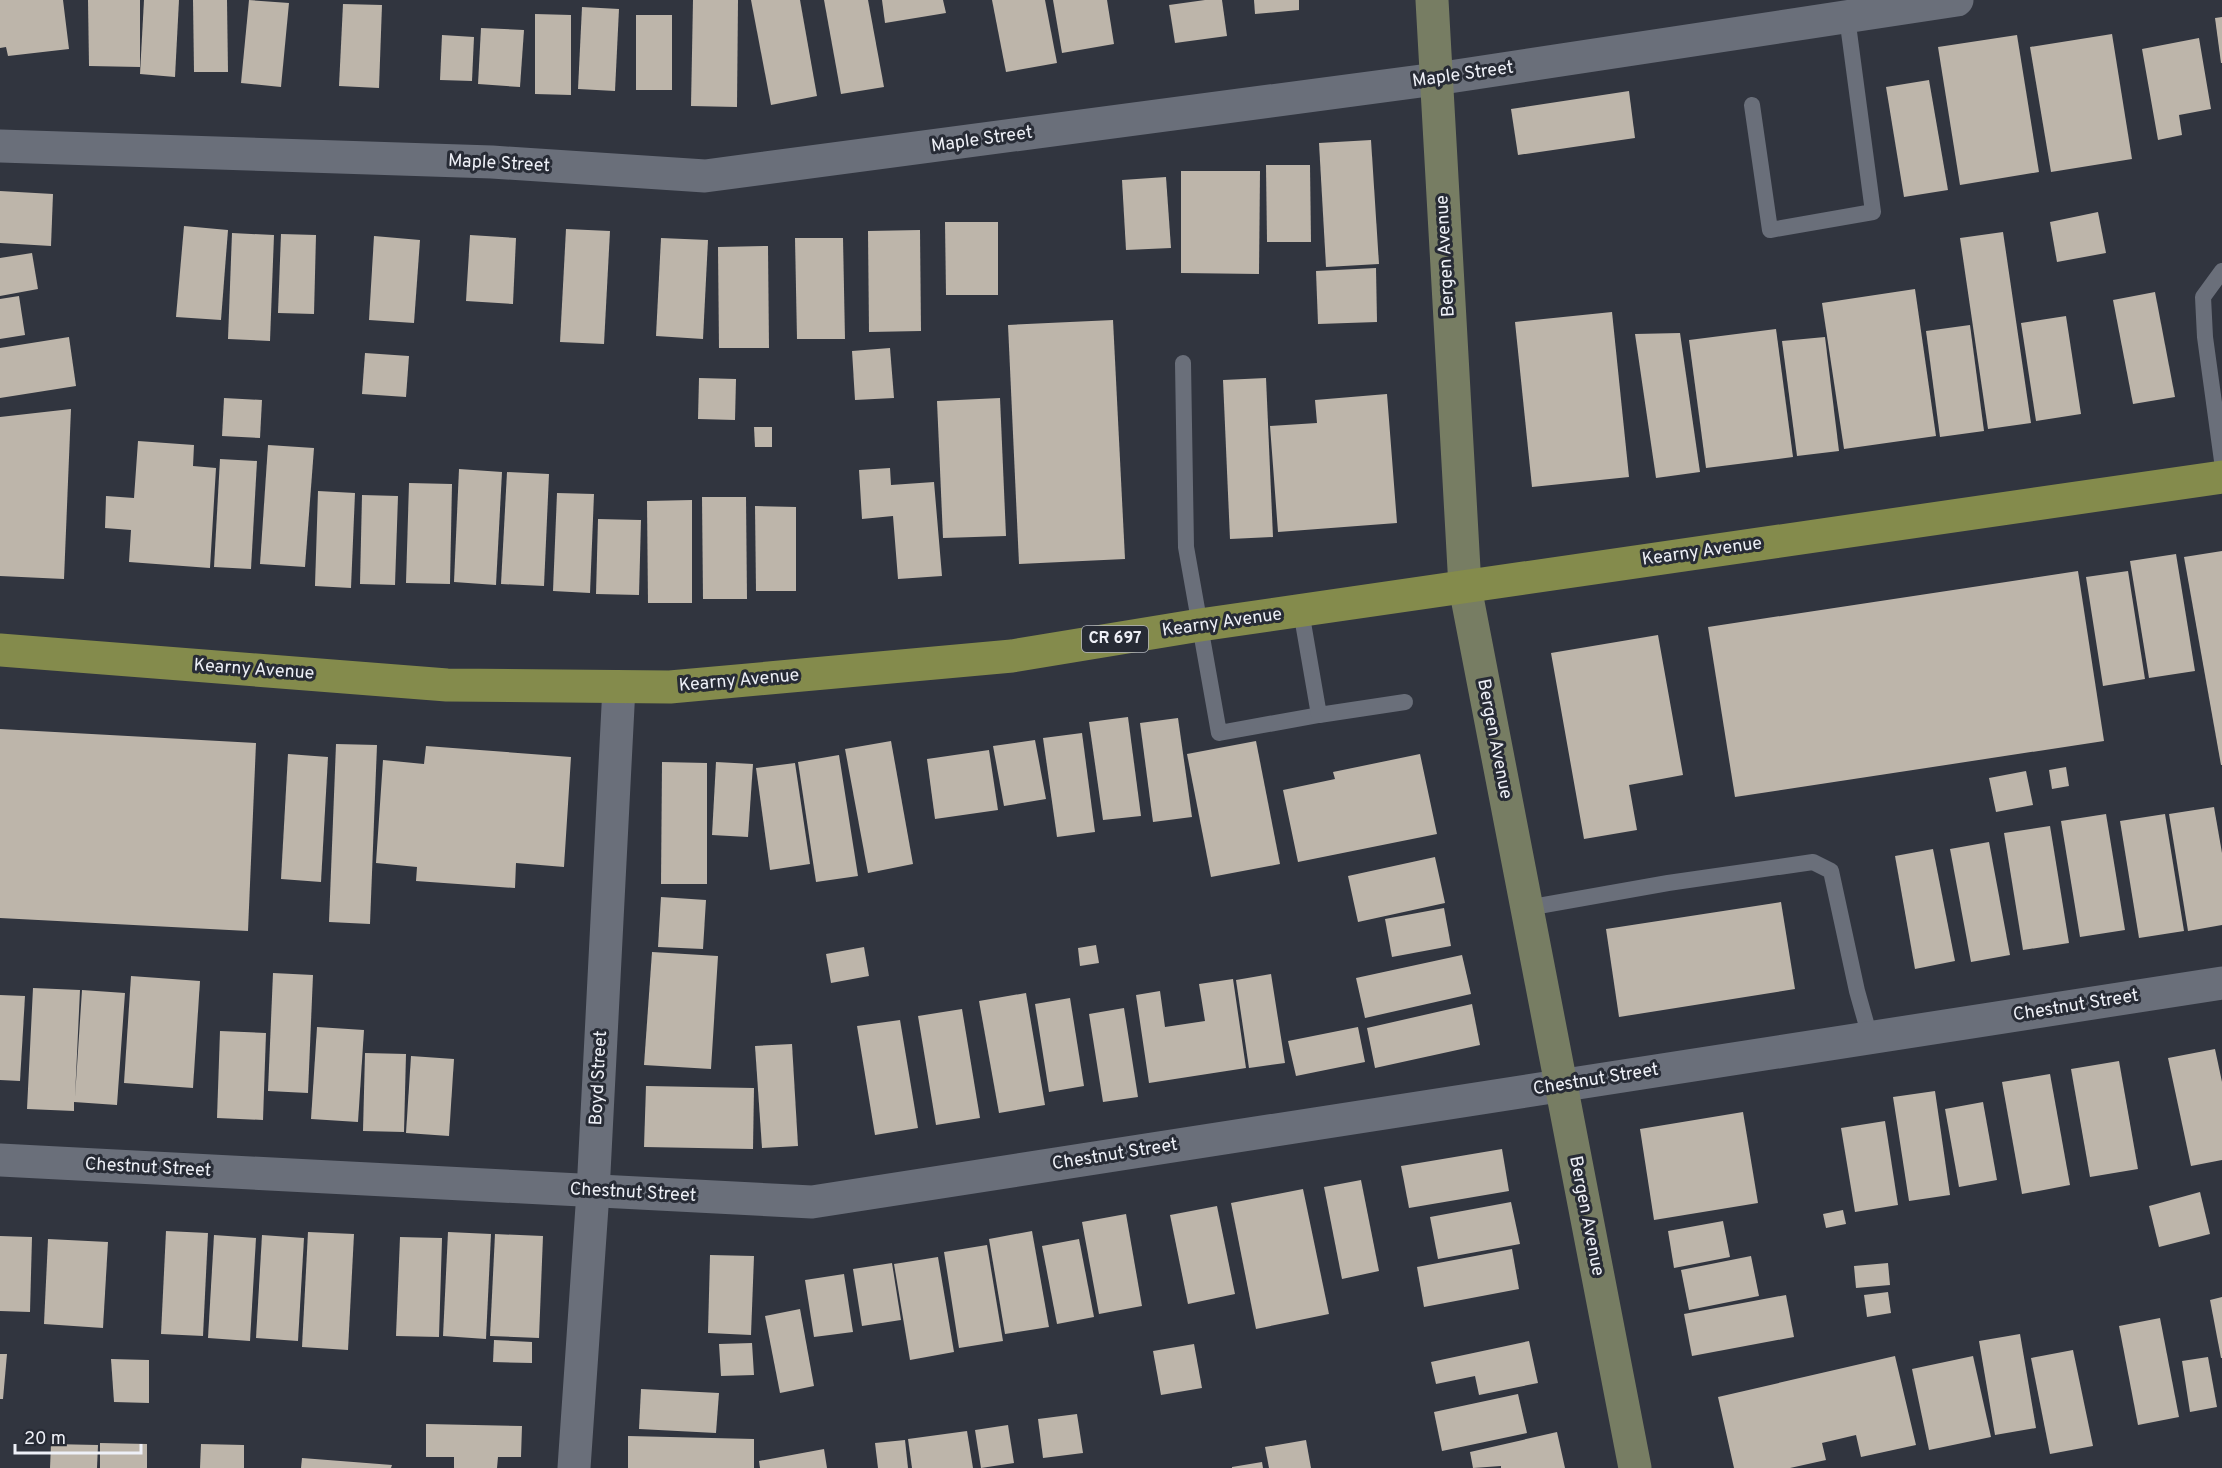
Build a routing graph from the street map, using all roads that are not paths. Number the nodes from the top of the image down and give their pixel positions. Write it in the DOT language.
graph roads {
  1 [pos="1432,0"];
  2 [pos="1957,0"];
  3 [pos="1847,17"];
  4 [pos="1436,79"];
  5 [pos="1752,105"];
  6 [pos="0,147"];
  7 [pos="2222,271"];
  8 [pos="1183,363"];
  9 [pos="2222,461"];
  10 [pos="2222,477"];
  11 [pos="1465,587"];
  12 [pos="1301,611"];
  13 [pos="1200,625"];
  14 [pos="0,650"];
  15 [pos="618,687"];
  16 [pos="1405,702"];
  17 [pos="1320,715"];
  18 [pos="1527,908"];
  19 [pos="2222,983"];
  20 [pos="1870,1037"];
  21 [pos="1561,1086"];
  22 [pos="0,1160"];
  23 [pos="593,1192"];
  24 [pos="574,1468"];
  25 [pos="1635,1468"];
  1 -- 4 [label="street, Bergen Avenue"];
  2 -- 3 [label="street, Maple Street"];
  3 -- 4 [label="street, Maple Street"];
  3 -- 5 [label="lane"];
  4 -- 6 [label="street, Maple Street"];
  4 -- 11 [label="street, Bergen Avenue"];
  7 -- 9 [label="lane"];
  8 -- 13 [label="lane"];
  10 -- 11 [label="main road, Kearny Avenue / CR 697"];
  11 -- 12 [label="main road, Kearny Avenue / CR 697"];
  11 -- 18 [label="street, Bergen Avenue"];
  12 -- 13 [label="main road, Kearny Avenue / CR 697"];
  12 -- 17 [label="lane"];
  13 -- 15 [label="main road, Kearny Avenue / CR 697"];
  13 -- 17 [label="lane"];
  14 -- 15 [label="main road, Kearny Avenue / CR 697"];
  15 -- 23 [label="street, Boyd Street"];
  16 -- 17 [label="lane"];
  18 -- 20 [label="lane"];
  18 -- 21 [label="street, Bergen Avenue"];
  19 -- 20 [label="street, Chestnut Street"];
  20 -- 21 [label="street, Chestnut Street"];
  21 -- 23 [label="street, Chestnut Street"];
  21 -- 25 [label="street, Bergen Avenue"];
  22 -- 23 [label="street, Chestnut Street"];
  23 -- 24 [label="street, Boyd Street"];
}
